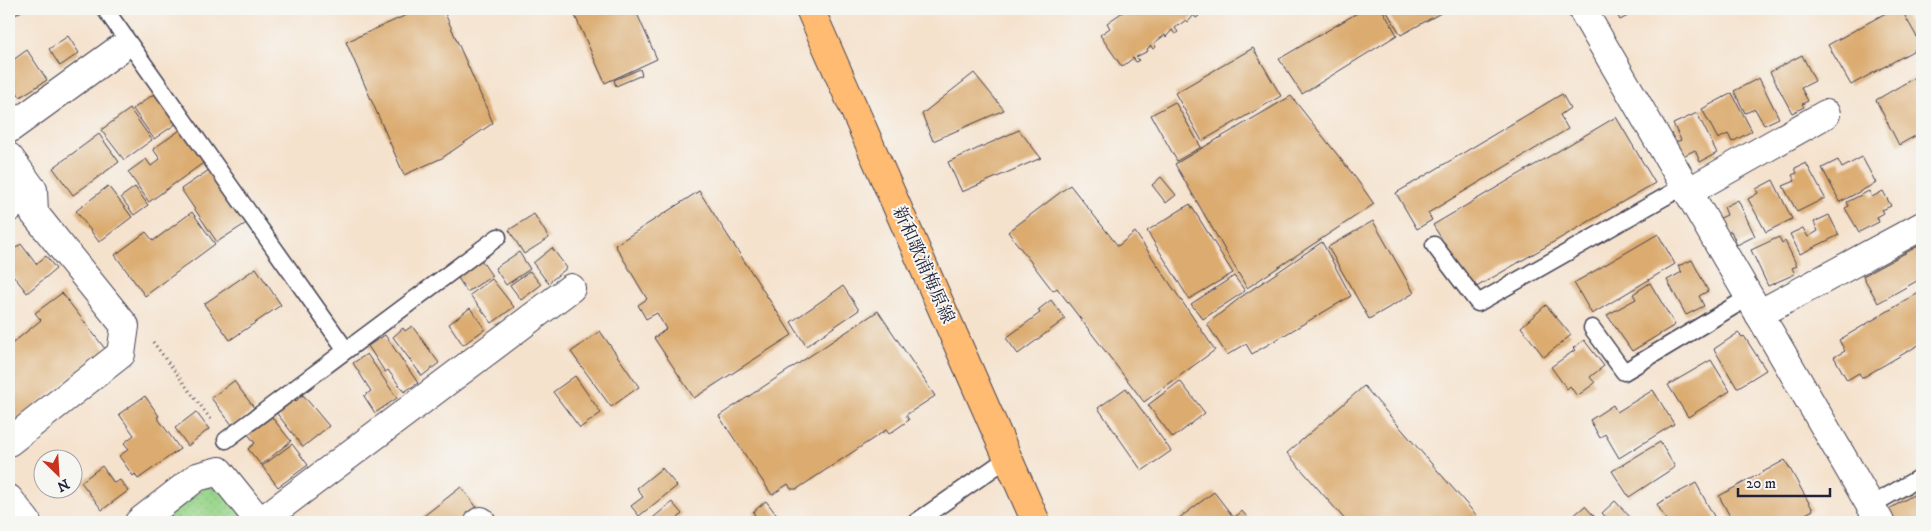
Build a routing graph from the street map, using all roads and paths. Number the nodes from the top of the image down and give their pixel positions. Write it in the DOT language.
graph roads {
  1 [pos="105,9"];
  2 [pos="810,9"];
  3 [pos="1582,9"];
  4 [pos="118,50"];
  5 [pos="1826,114"];
  6 [pos="9,129"];
  7 [pos="9,157"];
  8 [pos="1686,189"];
  9 [pos="33,190"];
  10 [pos="9,208"];
  11 [pos="1922,226"];
  12 [pos="498,237"];
  13 [pos="1434,246"];
  14 [pos="571,288"];
  15 [pos="1754,305"];
  16 [pos="1592,328"];
  17 [pos="346,350"];
  18 [pos="226,440"];
  19 [pos="9,442"];
  20 [pos="1008,458"];
  21 [pos="1922,476"];
  22 [pos="9,499"];
  23 [pos="1875,514"];
  24 [pos="27,522"];
  25 [pos="139,522"];
  26 [pos="260,522"];
  27 [pos="916,522"];
  28 [pos="1036,522"];
  1 -- 17 [label="lane"];
  2 -- 20 [label="main road, 新和歌浦梅原線"];
  3 -- 8 [label="street"];
  4 -- 6 [label="street"];
  5 -- 8 [label="street"];
  7 -- 9 [label="street"];
  8 -- 13 [label="lane"];
  8 -- 15 [label="street"];
  9 -- 10 [label="street"];
  9 -- 19 [label="street"];
  11 -- 15 [label="street"];
  12 -- 17 [label="lane"];
  14 -- 26 [label="street"];
  15 -- 16 [label="lane"];
  15 -- 23 [label="street"];
  17 -- 18 [label="lane"];
  20 -- 27 [label="lane"];
  20 -- 28 [label="main road, 新和歌浦梅原線"];
  21 -- 23 [label="lane"];
  22 -- 24 [label="street"];
  25 -- 26 [label="street"];
}
